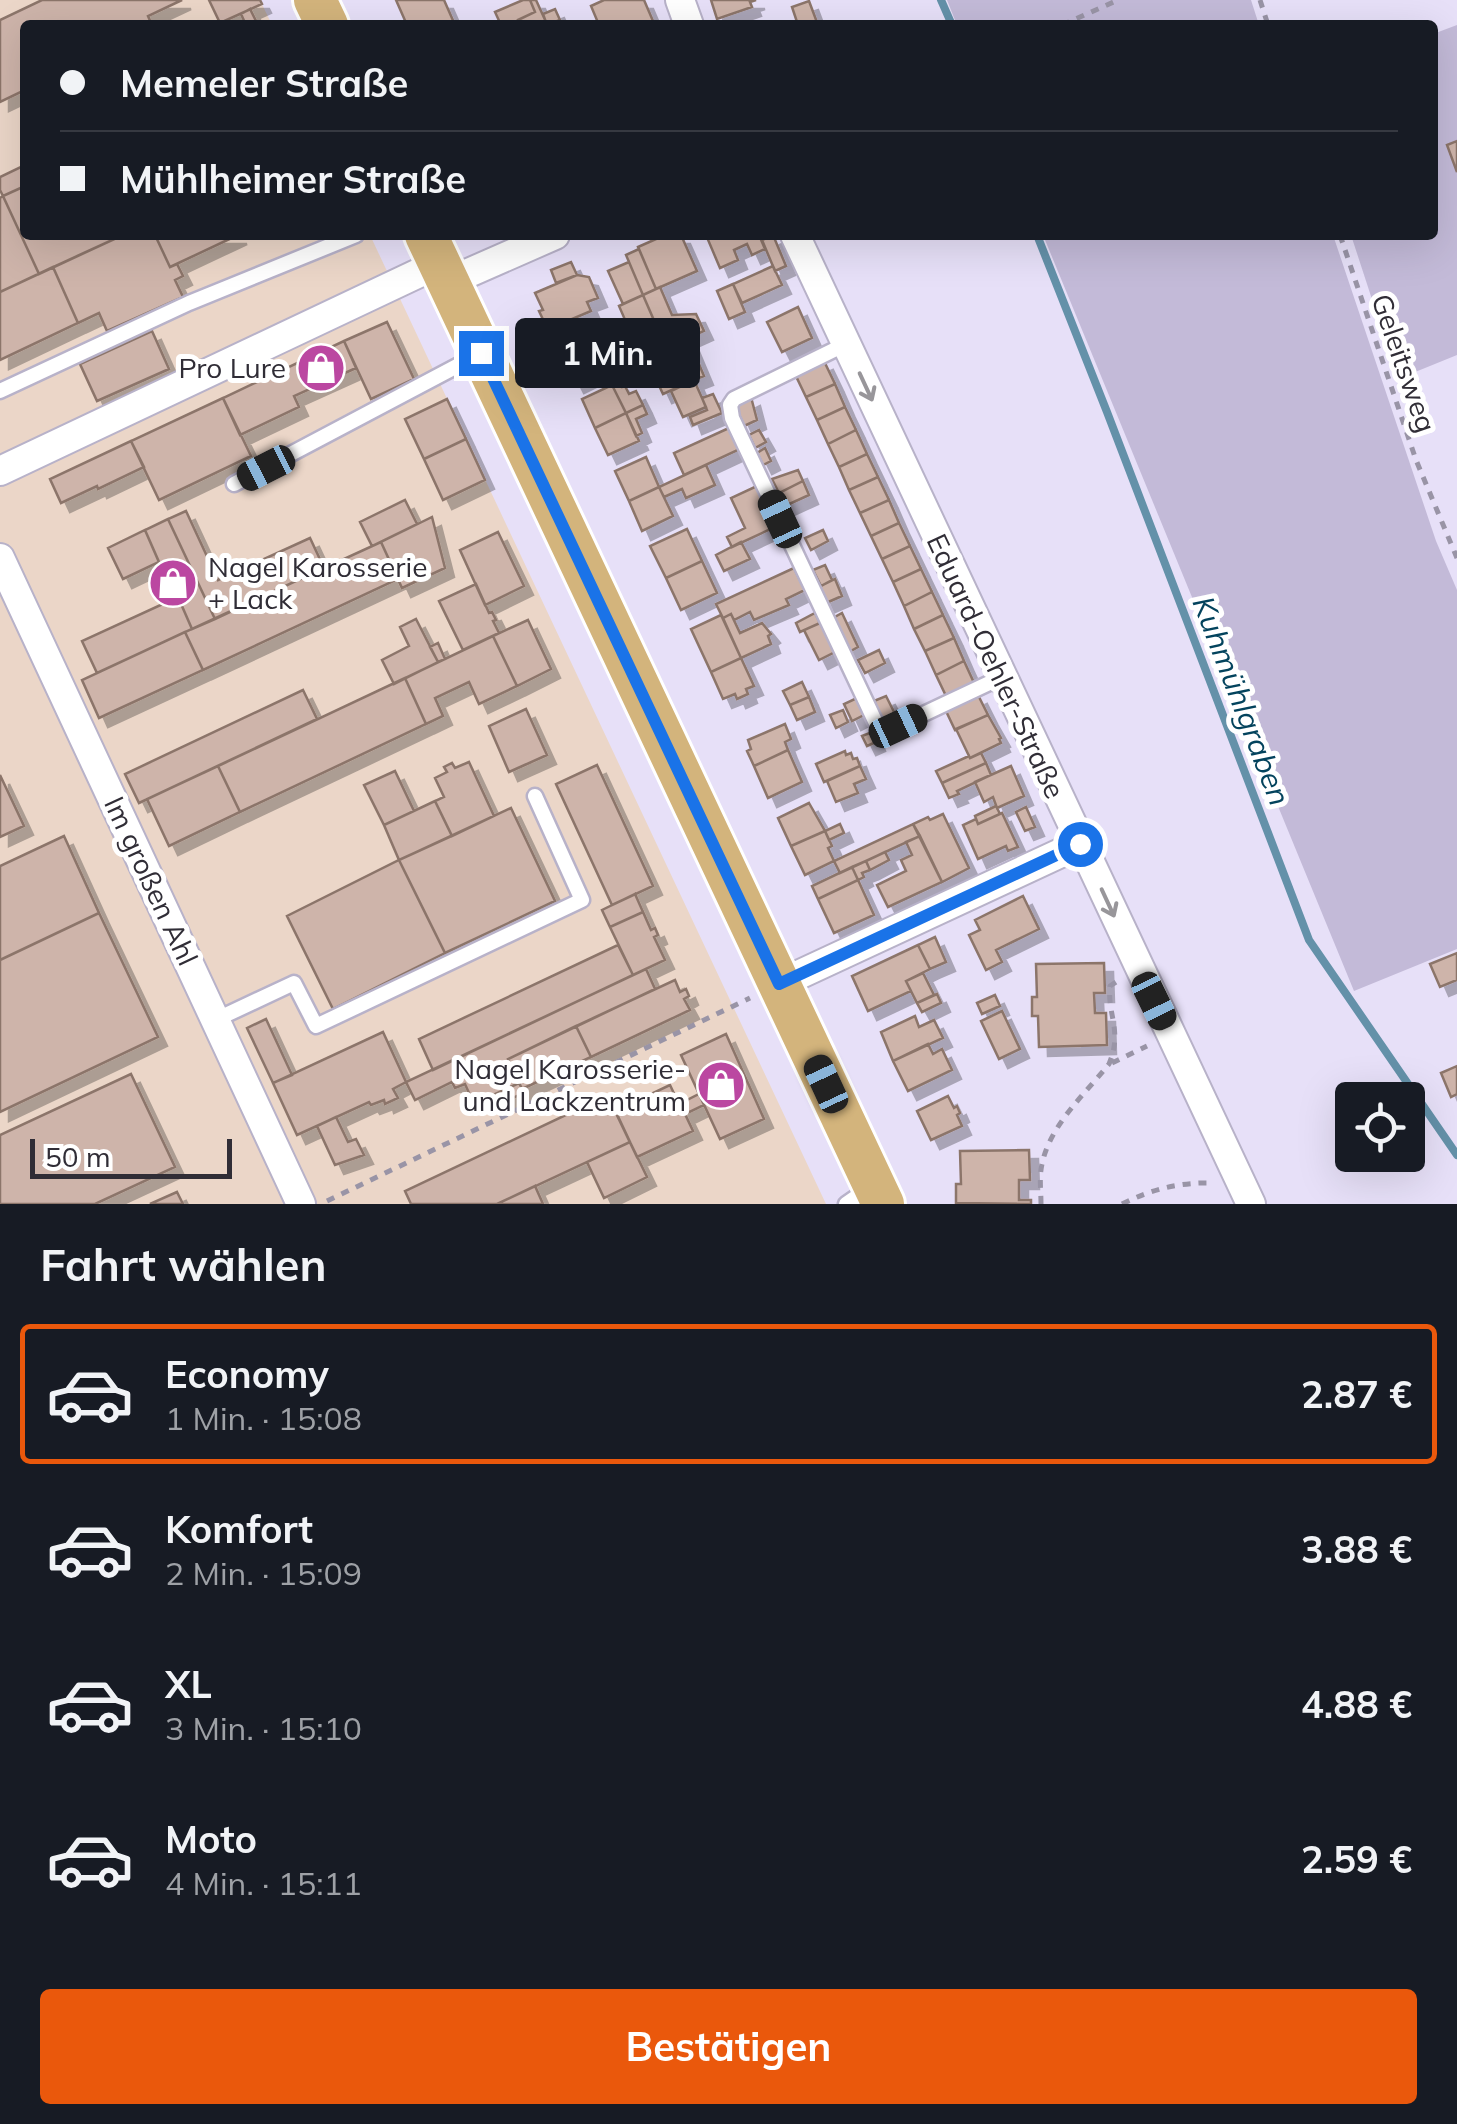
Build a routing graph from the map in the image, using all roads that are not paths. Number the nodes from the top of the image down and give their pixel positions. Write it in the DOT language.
graph roads {
  1 [pos="344,240"];
  2 [pos="532,240"];
  3 [pos="797,240"];
  4 [pos="438,260"];
  5 [pos="846,344"];
  6 [pos="481,353"];
  7 [pos="0,391"];
  8 [pos="0,471"];
  9 [pos="234,484"];
  10 [pos="0,558"];
  11 [pos="1002,677"];
  12 [pos="534,796"];
  13 [pos="1080,844"];
  14 [pos="779,984"];
  15 [pos="215,1020"];
  16 [pos="1246,1194"];
  17 [pos="867,1198"];
  18 [pos="301,1204"];
  1 -- 7 [label="lane"];
  2 -- 4 [label="street"];
  3 -- 5 [label="street, Eduard-Oehler-Straße"];
  4 -- 6 [label="main road"];
  4 -- 8 [label="street"];
  5 -- 11 [label="street, Eduard-Oehler-Straße, one-way"];
  5 -- 11 [label="lane"];
  6 -- 9 [label="lane"];
  6 -- 14 [label="main road"];
  10 -- 15 [label="street, Im großen Ahl"];
  11 -- 13 [label="street, Eduard-Oehler-Straße"];
  12 -- 15 [label="lane"];
  13 -- 14 [label="street"];
  13 -- 16 [label="street, Eduard-Oehler-Straße, one-way"];
  14 -- 17 [label="main road"];
  15 -- 18 [label="street, Im großen Ahl"];
}
